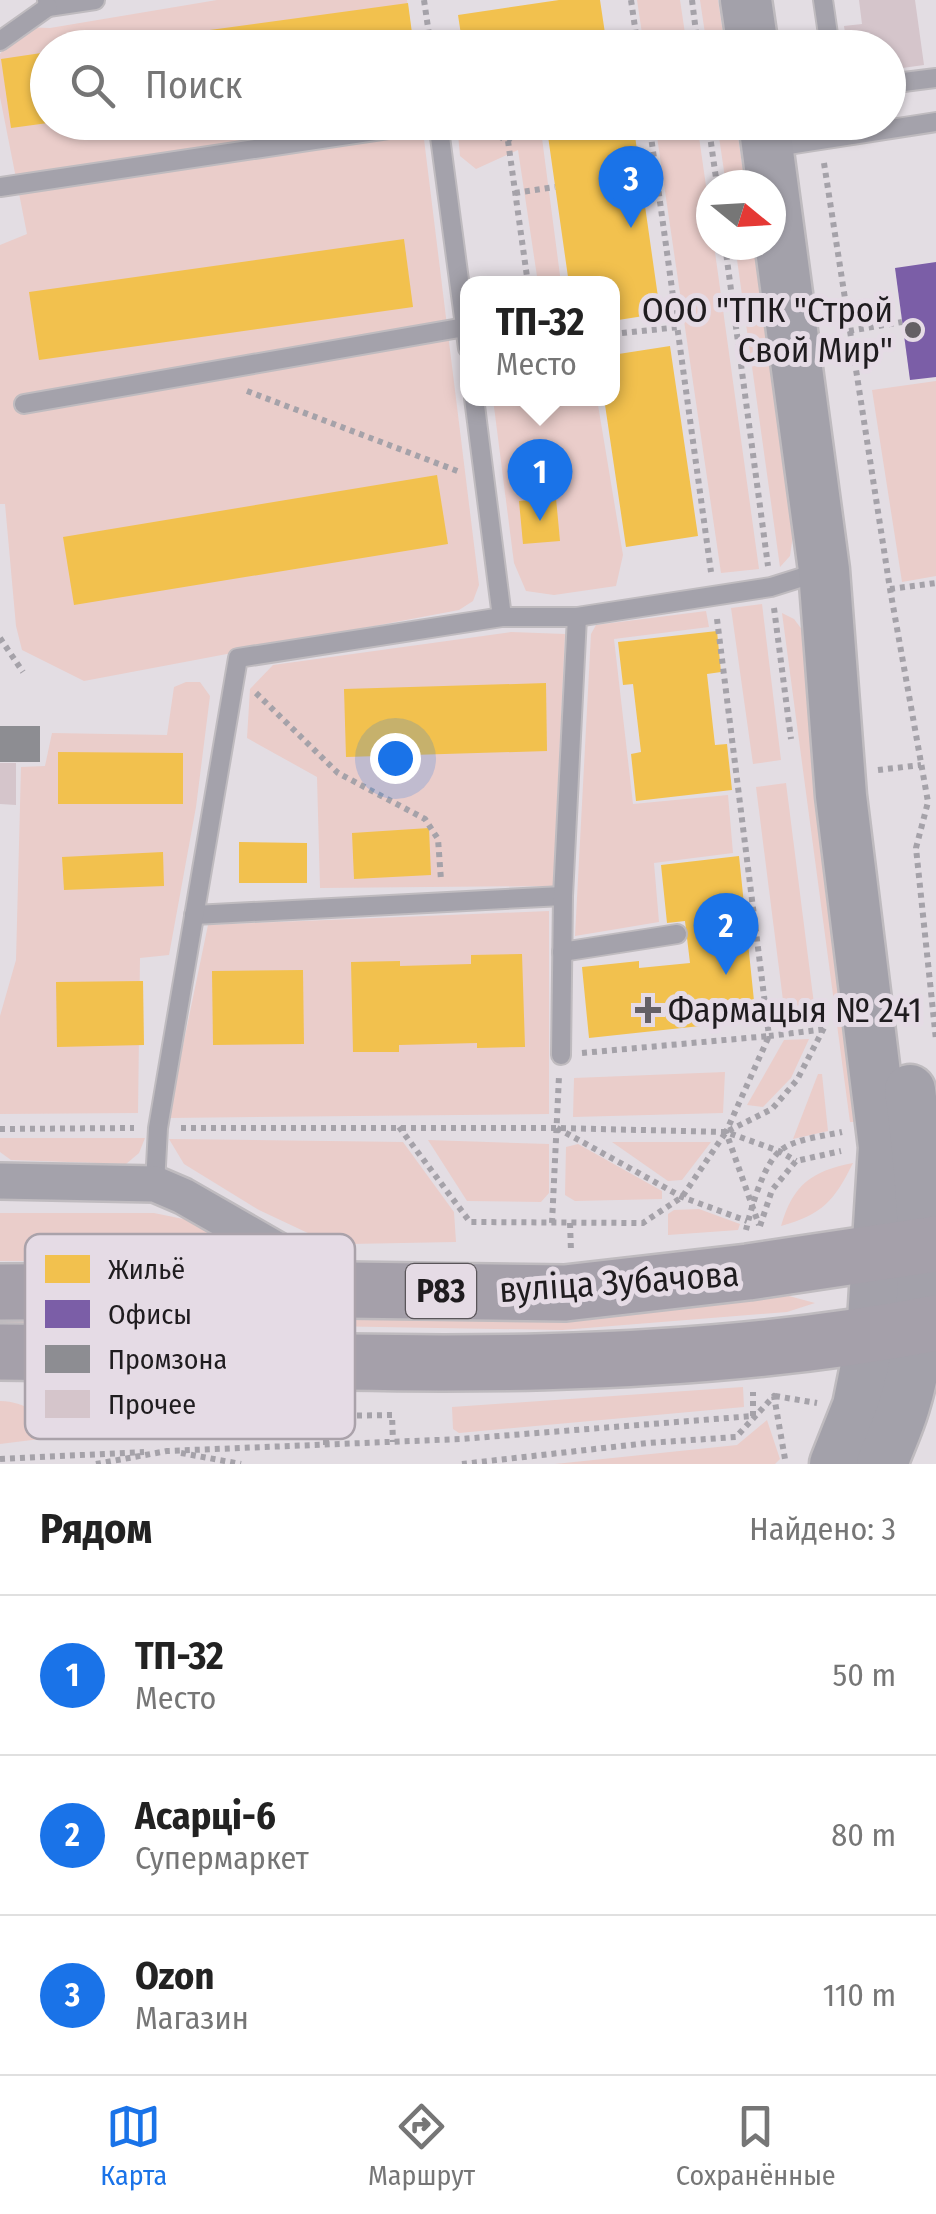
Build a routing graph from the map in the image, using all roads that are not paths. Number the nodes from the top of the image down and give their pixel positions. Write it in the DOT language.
graph roads {
  1 [pos="95,0"];
  2 [pos="746,0"];
  3 [pos="823,0"];
  4 [pos="48,4"];
  5 [pos="750,30"];
  6 [pos="827,30"];
  7 [pos="0,41"];
  8 [pos="936,78"];
  9 [pos="906,82"];
  10 [pos="936,122"];
  11 [pos="906,126"];
  12 [pos="318,140"];
  13 [pos="439,140"];
  14 [pos="767,140"];
  15 [pos="0,188"];
  16 [pos="460,290"];
  17 [pos="460,328"];
  18 [pos="24,404"];
  19 [pos="475,406"];
  20 [pos="824,570"];
  21 [pos="502,617"];
  22 [pos="577,618"];
  23 [pos="563,896"];
  24 [pos="194,915"];
  25 [pos="677,934"];
  26 [pos="562,952"];
  27 [pos="560,1055"];
  28 [pos="0,1181"];
  29 [pos="155,1184"];
  30 [pos="249,1234"];
  31 [pos="913,1248"];
  32 [pos="355,1290"];
  33 [pos="0,1292"];
  34 [pos="25,1292"];
  35 [pos="909,1328"];
  36 [pos="0,1352"];
  37 [pos="25,1353"];
  38 [pos="355,1360"];
  39 [pos="835,1464"];
  40 [pos="882,1464"];
  1 -- 4 [label="lane"];
  2 -- 5 [label="main road"];
  3 -- 6 [label="lane"];
  4 -- 7 [label="lane"];
  8 -- 9 [label="lane"];
  10 -- 11 [label="lane"];
  12 -- 15 [label="lane"];
  13 -- 16 [label="lane"];
  14 -- 20 [label="main road"];
  17 -- 18 [label="lane"];
  19 -- 21 [label="lane"];
  20 -- 22 [label="lane"];
  20 -- 31 [label="main road"];
  20 -- 31 [label="main road"];
  21 -- 22 [label="lane"];
  21 -- 24 [label="lane"];
  22 -- 23 [label="lane"];
  23 -- 24 [label="lane"];
  23 -- 26 [label="lane"];
  24 -- 29 [label="lane"];
  25 -- 26 [label="lane"];
  26 -- 27 [label="lane"];
  28 -- 29 [label="street"];
  29 -- 30 [label="street"];
  31 -- 32 [label="highway, вуліца Зубачова / Р83"];
  31 -- 35 [label="main road"];
  33 -- 34 [label="highway, вуліца Зубачова / Р83"];
  35 -- 38 [label="highway, вуліца Зубачова / Р83"];
  35 -- 39 [label="main road"];
  35 -- 40 [label="main road"];
  36 -- 37 [label="highway, вуліца Зубачова / Р83"];
}
